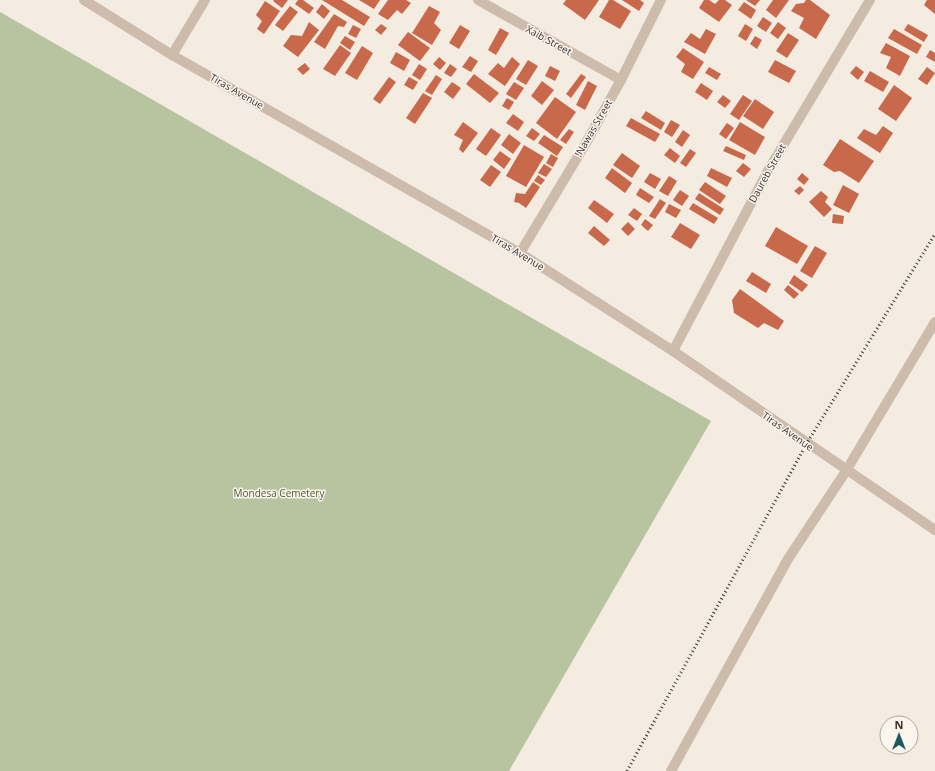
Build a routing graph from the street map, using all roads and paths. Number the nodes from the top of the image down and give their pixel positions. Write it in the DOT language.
graph roads {
  1 [pos="84,0"];
  2 [pos="205,0"];
  3 [pos="478,0"];
  4 [pos="661,0"];
  5 [pos="870,0"];
  6 [pos="172,55"];
  7 [pos="621,80"];
  8 [pos="520,253"];
  9 [pos="935,322"];
  10 [pos="673,351"];
  11 [pos="846,471"];
  12 [pos="935,530"];
  13 [pos="671,771"];
  1 -- 6 [label="street, Tiras Avenue"];
  2 -- 6 [label="street"];
  3 -- 7 [label="street, Xaib Street"];
  4 -- 7 [label="street, !Nawas Street"];
  5 -- 10 [label="street, Daureb Street"];
  6 -- 8 [label="street, Tiras Avenue"];
  7 -- 8 [label="street, !Nawas Street"];
  8 -- 10 [label="street, Tiras Avenue"];
  9 -- 11 [label="street"];
  10 -- 11 [label="street, Tiras Avenue"];
  11 -- 12 [label="street, Tiras Avenue"];
  11 -- 13 [label="street"];
}
